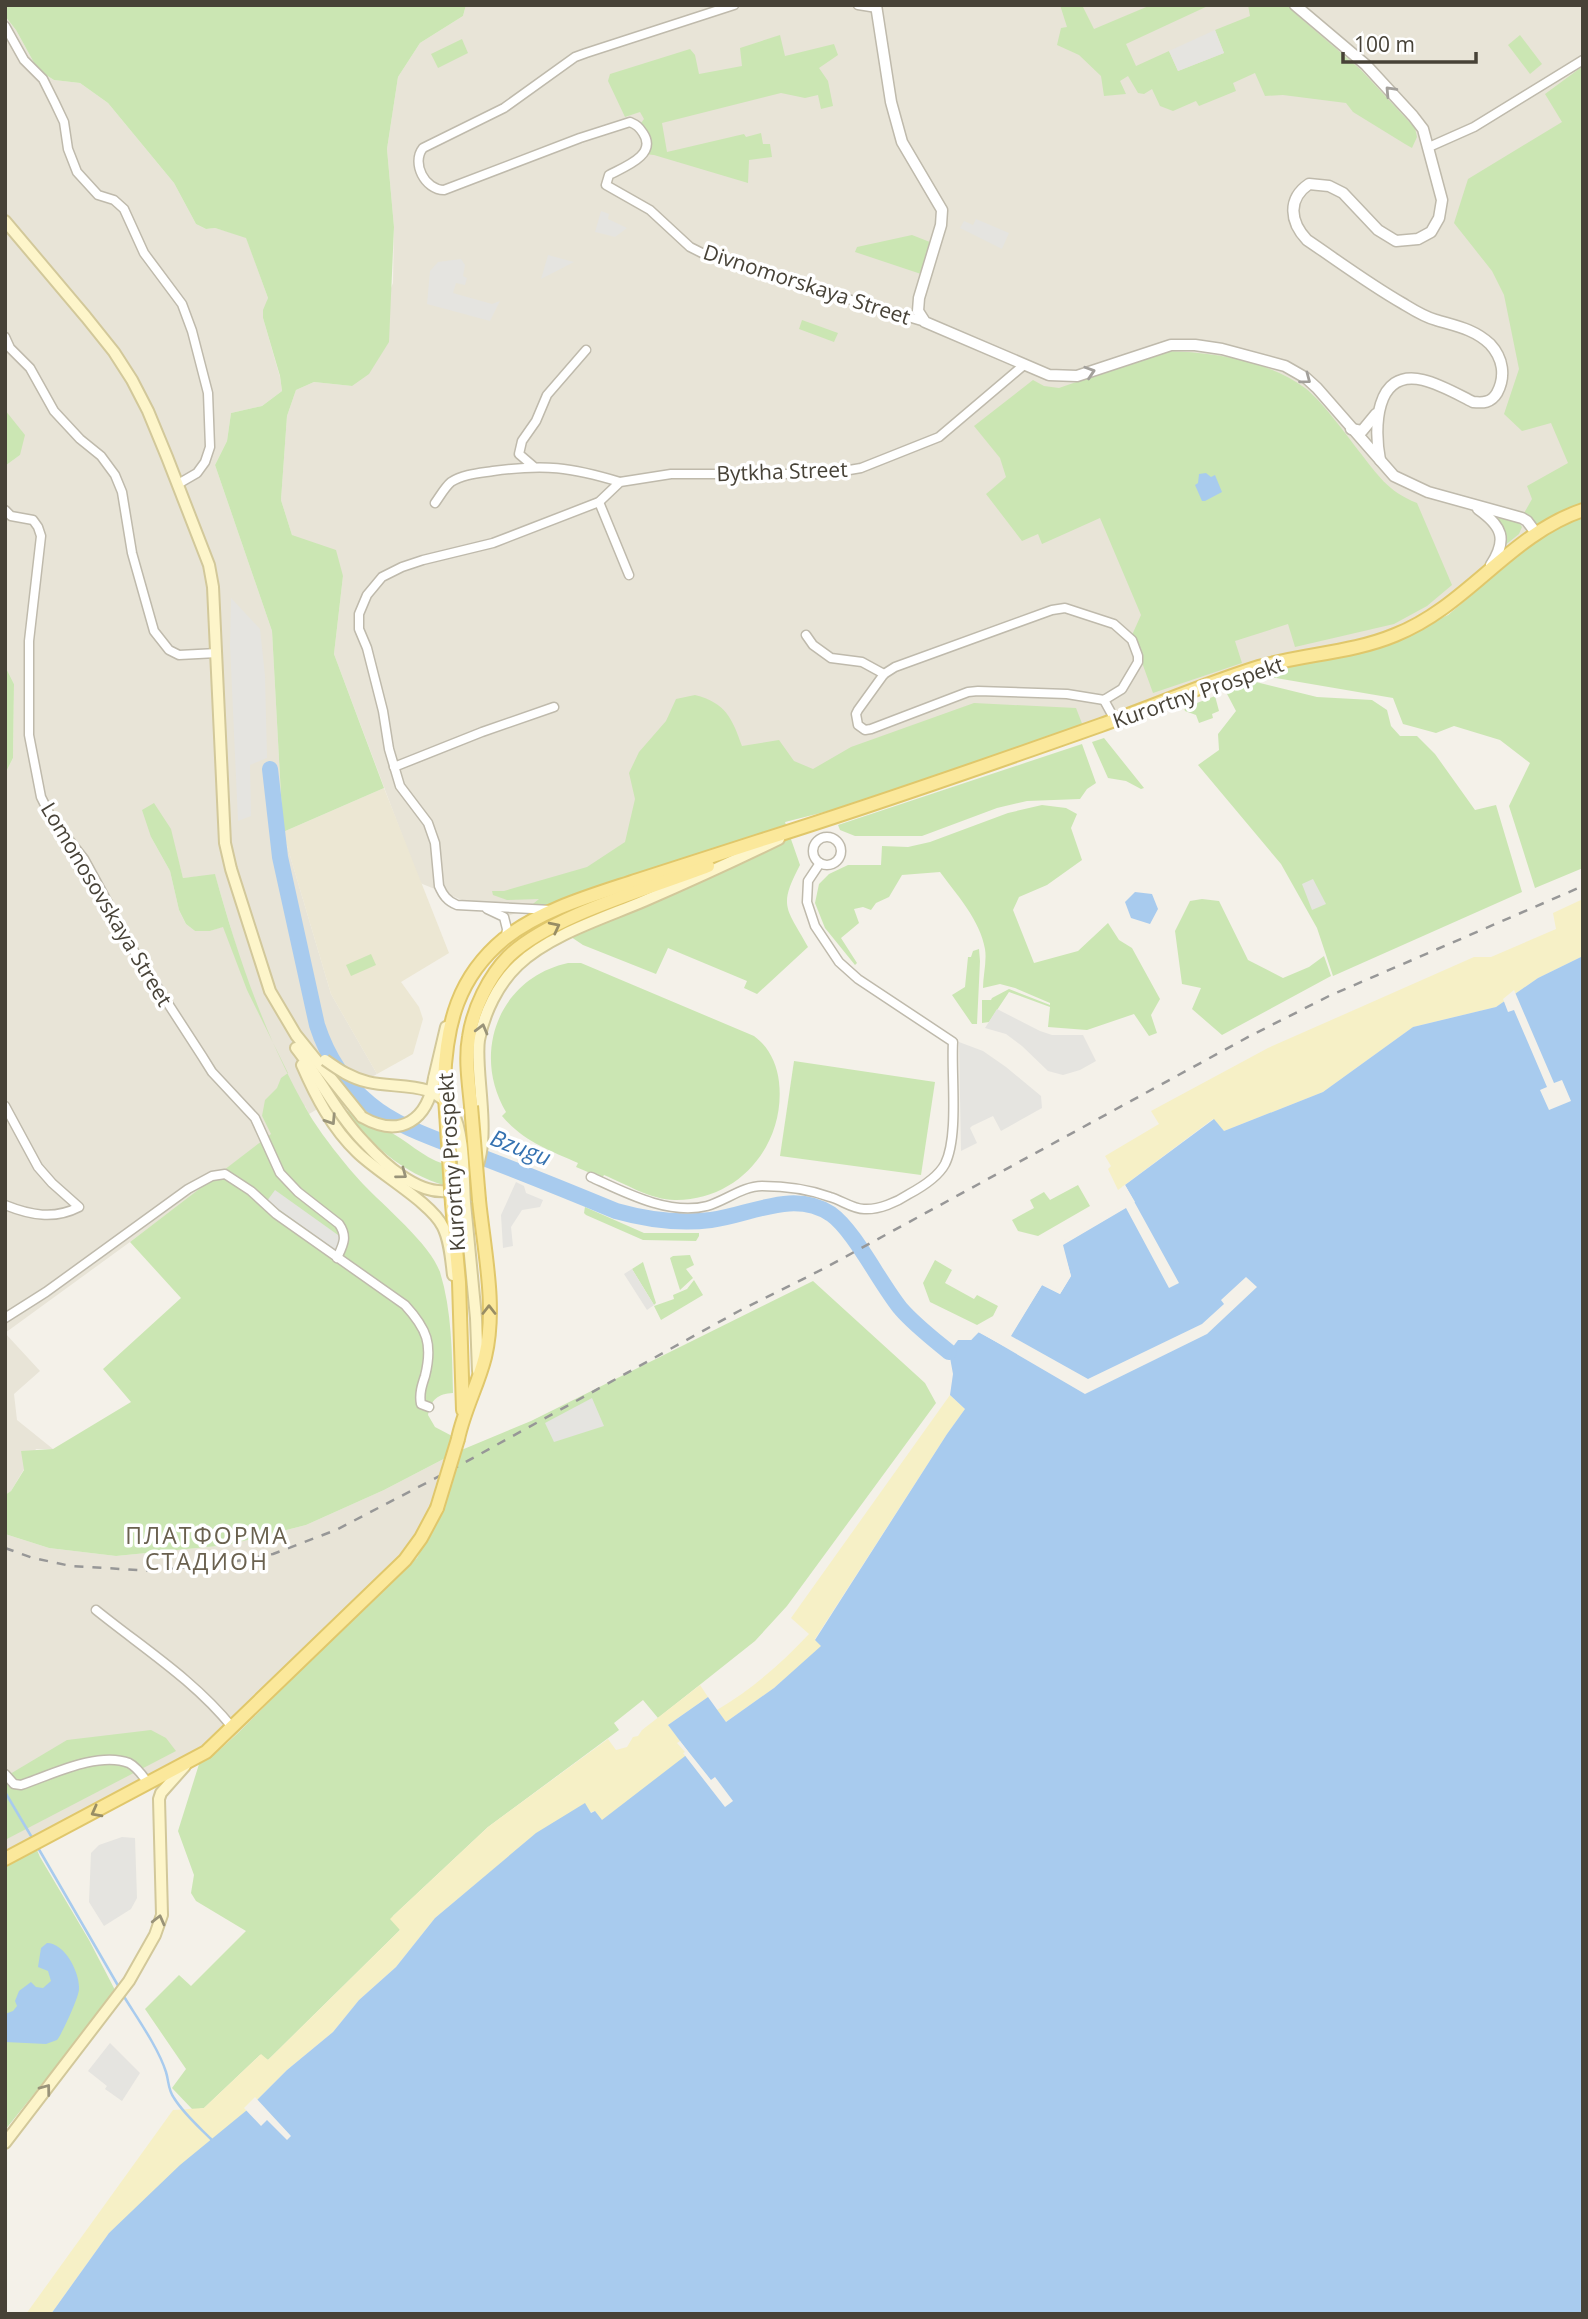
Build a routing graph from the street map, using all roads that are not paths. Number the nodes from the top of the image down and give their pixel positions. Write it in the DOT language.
graph roads {
  1 [pos="734,5"];
  2 [pos="858,5"];
  3 [pos="1295,5"];
  4 [pos="876,7"];
  5 [pos="5,26"];
  6 [pos="1583,60"];
  7 [pos="1429,146"];
  8 [pos="5,221"];
  9 [pos="925,322"];
  10 [pos="5,337"];
  11 [pos="586,350"];
  12 [pos="1024,365"];
  13 [pos="1378,413"];
  14 [pos="1350,429"];
  15 [pos="1380,460"];
  16 [pos="533,466"];
  17 [pos="620,482"];
  18 [pos="178,484"];
  19 [pos="599,502"];
  20 [pos="435,503"];
  21 [pos="1472,504"];
  22 [pos="1583,510"];
  23 [pos="8,513"];
  24 [pos="5,527"];
  25 [pos="1536,533"];
  26 [pos="1488,571"];
  27 [pos="629,575"];
  28 [pos="806,635"];
  29 [pos="217,653"];
  30 [pos="884,674"];
  31 [pos="1104,700"];
  32 [pos="554,707"];
  33 [pos="1115,720"];
  34 [pos="394,767"];
  35 [pos="821,821"];
  36 [pos="785,835"];
  37 [pos="823,836"];
  38 [pos="820,863"];
  39 [pos="484,908"];
  40 [pos="553,910"];
  41 [pos="506,938"];
  42 [pos="296,1035"];
  43 [pos="296,1048"];
  44 [pos="439,1080"];
  45 [pos="5,1106"];
  46 [pos="591,1177"];
  47 [pos="459,1203"];
  48 [pos="5,1205"];
  49 [pos="337,1258"];
  50 [pos="5,1318"];
  51 [pos="461,1348"];
  52 [pos="478,1377"];
  53 [pos="429,1407"];
  54 [pos="463,1414"];
  55 [pos="96,1611"];
  56 [pos="232,1727"];
  57 [pos="189,1762"];
  58 [pos="5,1774"];
  59 [pos="148,1783"];
  60 [pos="159,1811"];
  61 [pos="5,1859"];
  62 [pos="5,2143"];
  1 -- 9 [label="street, Divnomorskaya Street"];
  2 -- 4 [label="street"];
  7 -- 3 [label="street, one-way"];
  4 -- 9 [label="street"];
  5 -- 18 [label="street"];
  6 -- 7 [label="street"];
  7 -- 13 [label="street"];
  8 -- 18 [label="main road"];
  9 -- 12 [label="street"];
  10 -- 29 [label="street"];
  11 -- 16 [label="street"];
  12 -- 14 [label="street, one-way"];
  12 -- 17 [label="street, Bytkha Street"];
  13 -- 14 [label="street"];
  13 -- 15 [label="street"];
  14 -- 15 [label="street"];
  15 -- 21 [label="street"];
  16 -- 17 [label="street"];
  16 -- 20 [label="street"];
  17 -- 19 [label="street"];
  18 -- 29 [label="main road"];
  19 -- 27 [label="street"];
  19 -- 34 [label="street"];
  21 -- 25 [label="street"];
  21 -- 26 [label="street"];
  22 -- 25 [label="main road, Kurortny Prospekt"];
  23 -- 24 [label="street"];
  23 -- 49 [label="street, Lomonosovskaya Street"];
  25 -- 26 [label="main road, Kurortny Prospekt"];
  26 -- 33 [label="main road, Kurortny Prospekt"];
  28 -- 30 [label="street"];
  29 -- 42 [label="main road"];
  30 -- 31 [label="street, Kurortny Prospekt"];
  30 -- 31 [label="street, Kurortny Prospekt"];
  31 -- 33 [label="street"];
  32 -- 34 [label="street"];
  33 -- 35 [label="main road, Kurortny Prospekt"];
  34 -- 39 [label="street"];
  35 -- 36 [label="main road, Kurortny Prospekt"];
  35 -- 37 [label="street"];
  36 -- 40 [label="main road, Kurortny Prospekt"];
  43 -- 36 [label="main road, one-way, bridge"];
  52 -- 36 [label="main road, Kurortny Prospekt, one-way, bridge"];
  37 -- 38 [label="street"];
  37 -- 38 [label="street"];
  38 -- 46 [label="street"];
  39 -- 40 [label="street"];
  39 -- 41 [label="street"];
  40 -- 41 [label="main road, Kurortny Prospekt"];
  41 -- 44 [label="main road, Kurortny Prospekt"];
  42 -- 43 [label="main road"];
  42 -- 44 [label="main road, bridge"];
  42 -- 47 [label="main road, bridge"];
  43 -- 51 [label="main road, one-way"];
  44 -- 47 [label="main road, Kurortny Prospekt, bridge"];
  45 -- 48 [label="street"];
  47 -- 51 [label="main road, Kurortny Prospekt"];
  47 -- 52 [label="main road"];
  49 -- 50 [label="street"];
  49 -- 53 [label="street"];
  51 -- 54 [label="main road, Kurortny Prospekt"];
  52 -- 54 [label="main road, Kurortny Prospekt"];
  54 -- 56 [label="main road, Kurortny Prospekt, bridge"];
  55 -- 56 [label="street"];
  56 -- 57 [label="main road, Kurortny Prospekt"];
  57 -- 59 [label="main road, Kurortny Prospekt"];
  57 -- 60 [label="main road"];
  58 -- 59 [label="street"];
  59 -- 60 [label="main road"];
  59 -- 61 [label="main road, Kurortny Prospekt, one-way"];
  62 -- 60 [label="main road, one-way"];
}
